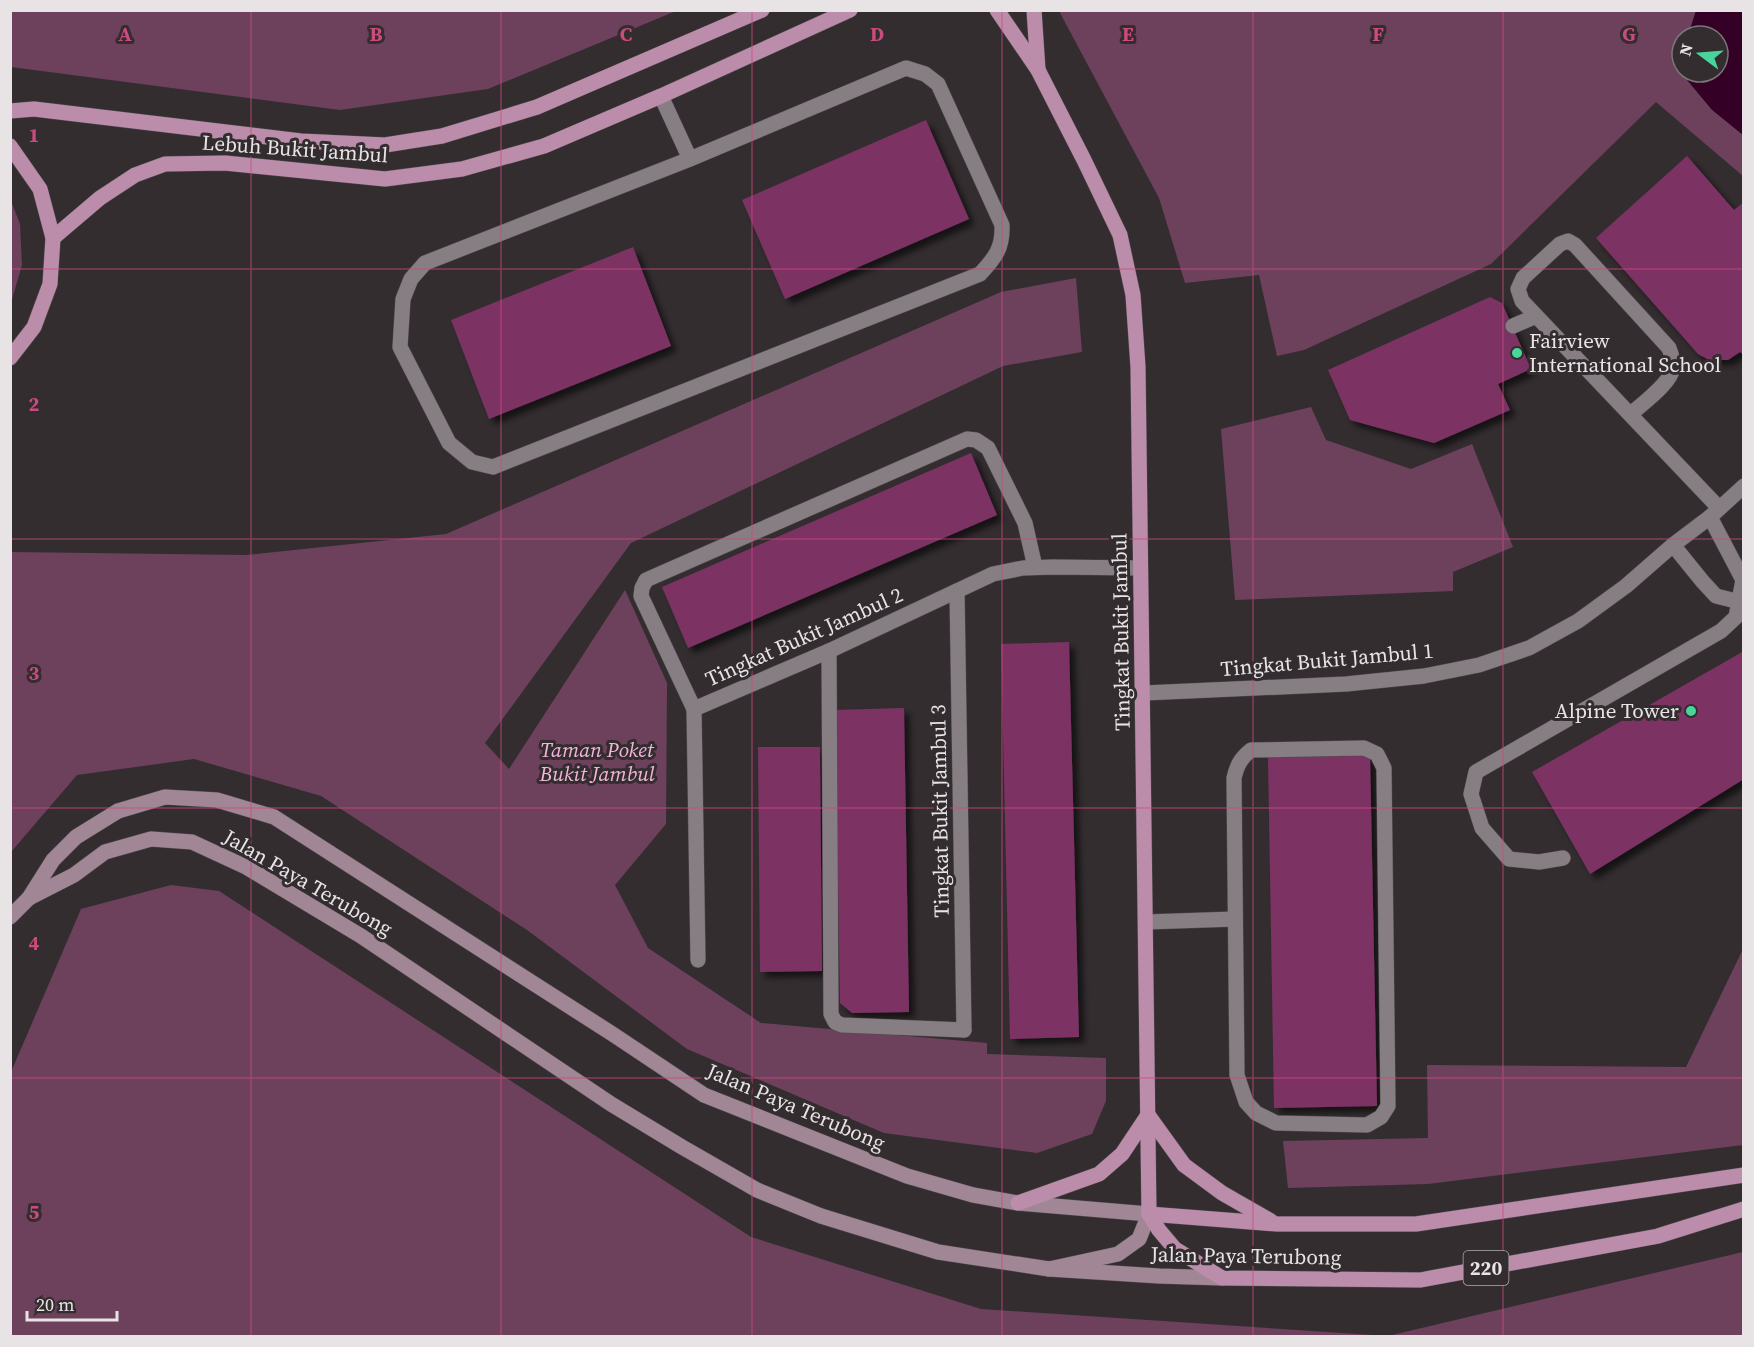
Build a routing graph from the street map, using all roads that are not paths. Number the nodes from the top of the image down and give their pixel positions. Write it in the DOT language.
graph roads {
  1 [pos="762,10"];
  2 [pos="850,10"];
  3 [pos="997,10"];
  4 [pos="1034,10"];
  5 [pos="1038,70"];
  6 [pos="660,96"];
  7 [pos="10,111"];
  8 [pos="10,146"];
  9 [pos="690,159"];
  10 [pos="53,238"];
  11 [pos="1536,316"];
  12 [pos="1513,326"];
  13 [pos="10,358"];
  14 [pos="1631,414"];
  15 [pos="1743,486"];
  16 [pos="1714,513"];
  17 [pos="1674,545"];
  18 [pos="1035,567"];
  19 [pos="1140,568"];
  20 [pos="957,591"];
  21 [pos="1740,602"];
  22 [pos="829,651"];
  23 [pos="1144,693"];
  24 [pos="694,708"];
  25 [pos="1563,858"];
  26 [pos="29,898"];
  27 [pos="10,917"];
  28 [pos="1235,919"];
  29 [pos="1146,922"];
  30 [pos="698,960"];
  31 [pos="1148,1114"];
  32 [pos="1743,1175"];
  33 [pos="1018,1203"];
  34 [pos="1743,1209"];
  35 [pos="1149,1214"];
  36 [pos="1276,1224"];
  37 [pos="1049,1269"];
  38 [pos="1222,1278"];
  1 -- 7 [label="main road, Lebuh Bukit Jambul"];
  2 -- 6 [label="main road, Lebuh Bukit Jambul"];
  3 -- 5 [label="main road, Tingkat Bukit Jambul"];
  4 -- 5 [label="main road"];
  5 -- 19 [label="main road, Tingkat Bukit Jambul"];
  6 -- 9 [label="street"];
  6 -- 10 [label="main road, Lebuh Bukit Jambul"];
  8 -- 10 [label="main road"];
  9 -- 9 [label="street"];
  10 -- 13 [label="main road"];
  11 -- 12 [label="street"];
  11 -- 14 [label="street"];
  11 -- 14 [label="street"];
  14 -- 16 [label="street"];
  15 -- 16 [label="street, Tingkat Bukit Jambul 1"];
  16 -- 17 [label="street, Tingkat Bukit Jambul 1"];
  16 -- 21 [label="street"];
  17 -- 21 [label="street"];
  17 -- 23 [label="street, Tingkat Bukit Jambul 1"];
  18 -- 19 [label="street, Tingkat Bukit Jambul 2"];
  18 -- 20 [label="street, Tingkat Bukit Jambul 2"];
  18 -- 24 [label="street"];
  19 -- 23 [label="main road, Tingkat Bukit Jambul"];
  20 -- 22 [label="street, Tingkat Bukit Jambul 2"];
  20 -- 22 [label="street, Tingkat Bukit Jambul 3"];
  21 -- 25 [label="street"];
  22 -- 24 [label="street, Tingkat Bukit Jambul 2"];
  23 -- 29 [label="main road, Tingkat Bukit Jambul"];
  24 -- 30 [label="street, Tingkat Bukit Jambul 2"];
  26 -- 27 [label="main road, 220"];
  26 -- 33 [label="main road, Jalan Paya Terubong / 220"];
  26 -- 37 [label="main road, Jalan Paya Terubong / 220"];
  28 -- 28 [label="street"];
  28 -- 29 [label="street"];
  29 -- 31 [label="main road, Tingkat Bukit Jambul"];
  31 -- 33 [label="main road"];
  31 -- 35 [label="main road, Tingkat Bukit Jambul"];
  31 -- 36 [label="main road"];
  32 -- 36 [label="main road, Jalan Paya Terubong / 220"];
  33 -- 35 [label="main road, Jalan Paya Terubong / 220"];
  34 -- 38 [label="main road, Jalan Paya Terubong / 220"];
  35 -- 36 [label="main road, Jalan Paya Terubong / 220"];
  35 -- 37 [label="main road"];
  35 -- 38 [label="main road"];
  37 -- 38 [label="main road, Jalan Paya Terubong / 220"];
}
